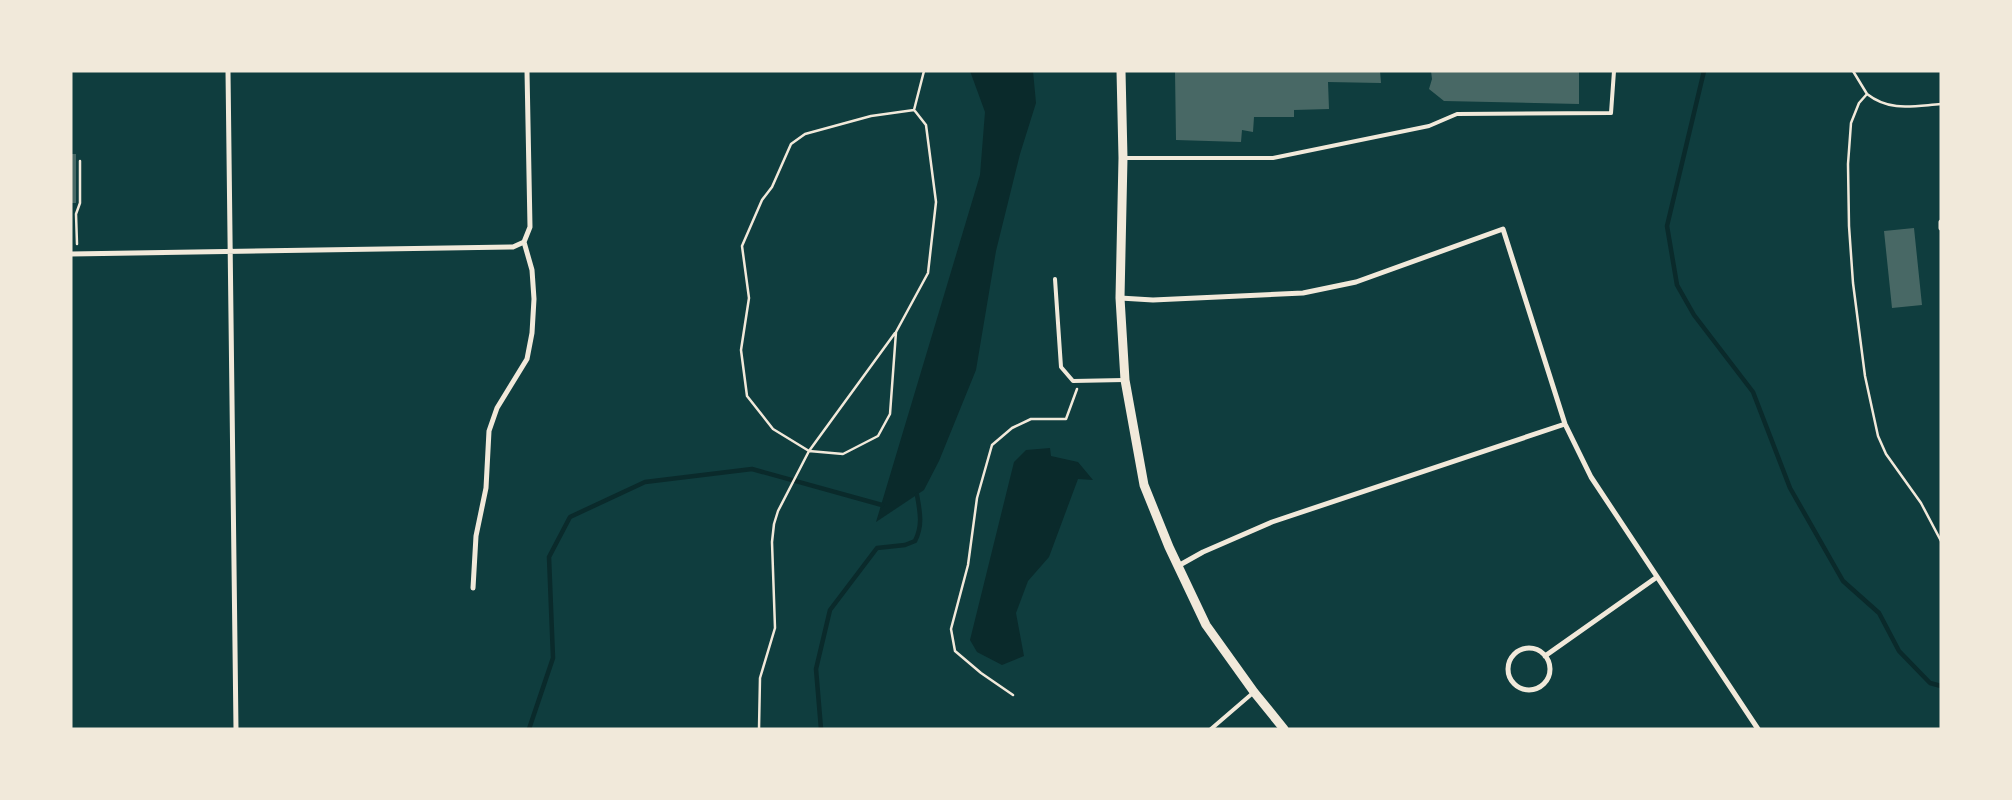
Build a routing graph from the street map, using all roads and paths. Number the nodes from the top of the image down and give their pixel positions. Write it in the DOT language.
graph roads {
  1 [pos="228,71"];
  2 [pos="527,71"];
  3 [pos="924,71"];
  4 [pos="1121,71"];
  5 [pos="1614,71"];
  6 [pos="1853,71"];
  7 [pos="1867,94"];
  8 [pos="1941,104"];
  9 [pos="914,110"];
  10 [pos="1123,158"];
  11 [pos="80,161"];
  12 [pos="1941,222"];
  13 [pos="1941,228"];
  14 [pos="524,242"];
  15 [pos="229,250"];
  16 [pos="74,254"];
  17 [pos="1055,279"];
  18 [pos="1120,298"];
  19 [pos="896,332"];
  20 [pos="1080,380"];
  21 [pos="1124,380"];
  22 [pos="1565,424"];
  23 [pos="809,451"];
  24 [pos="1941,541"];
  25 [pos="1178,566"];
  26 [pos="1658,576"];
  27 [pos="474,588"];
  28 [pos="1545,656"];
  29 [pos="1254,692"];
  30 [pos="1014,695"];
  31 [pos="758,728"];
  32 [pos="236,729"];
  33 [pos="1211,729"];
  34 [pos="1284,729"];
  35 [pos="1758,729"];
  1 -- 15 [label="street"];
  2 -- 14 [label="street"];
  3 -- 9 [label="path"];
  4 -- 10 [label="street"];
  5 -- 10 [label="lane"];
  6 -- 7 [label="path"];
  7 -- 8 [label="path"];
  7 -- 24 [label="path"];
  9 -- 19 [label="path"];
  9 -- 23 [label="path"];
  10 -- 18 [label="street"];
  11 -- 16 [label="path"];
  12 -- 13 [label="street"];
  14 -- 15 [label="street"];
  14 -- 27 [label="street"];
  15 -- 16 [label="street"];
  15 -- 32 [label="street"];
  17 -- 20 [label="lane"];
  18 -- 21 [label="street"];
  18 -- 22 [label="street"];
  19 -- 23 [label="path"];
  19 -- 23 [label="path"];
  20 -- 21 [label="lane"];
  20 -- 30 [label="path"];
  21 -- 25 [label="street"];
  22 -- 25 [label="street"];
  22 -- 26 [label="street"];
  23 -- 31 [label="path"];
  25 -- 29 [label="street"];
  26 -- 28 [label="street"];
  26 -- 35 [label="street"];
  28 -- 28 [label="street"];
  29 -- 33 [label="lane"];
  29 -- 34 [label="street"];
}
